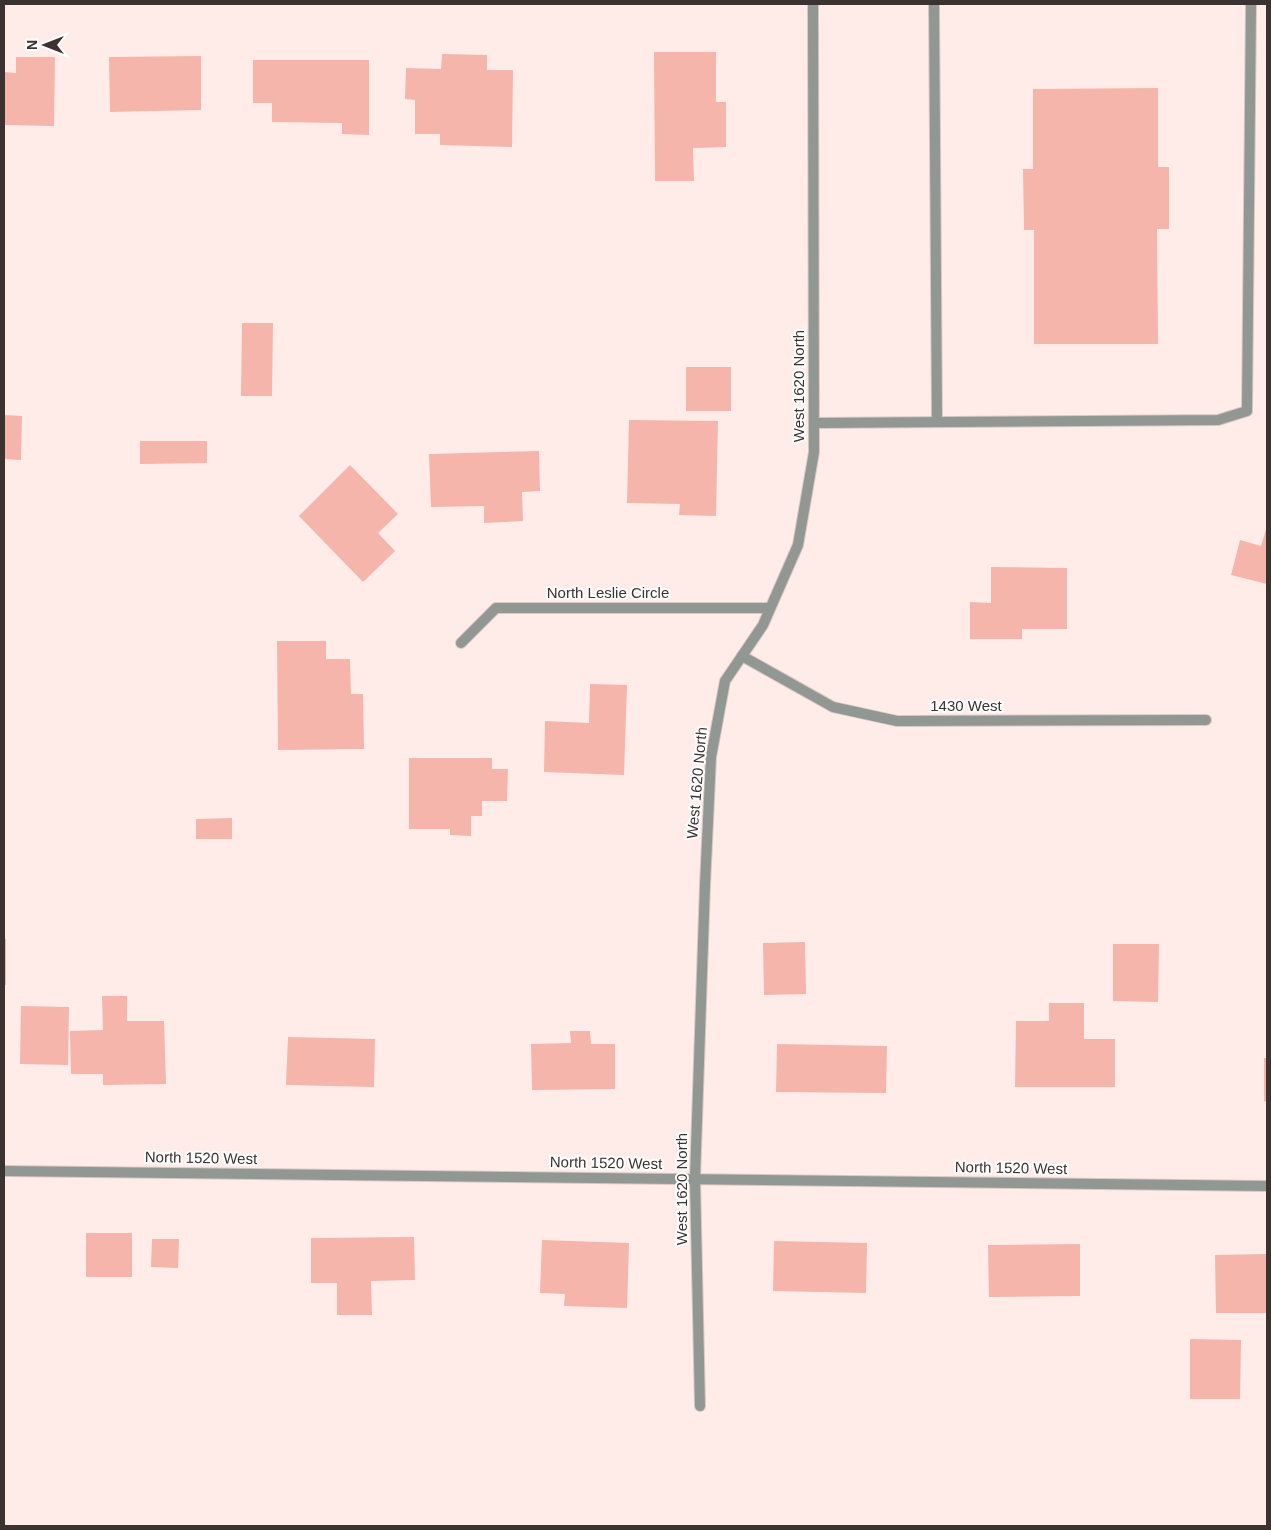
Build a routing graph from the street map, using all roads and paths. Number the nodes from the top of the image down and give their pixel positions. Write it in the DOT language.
graph roads {
  1 [pos="813,4"];
  2 [pos="934,4"];
  3 [pos="1251,4"];
  4 [pos="937,422"];
  5 [pos="814,423"];
  6 [pos="770,608"];
  7 [pos="461,643"];
  8 [pos="742,656"];
  9 [pos="1206,720"];
  10 [pos="4,1171"];
  11 [pos="696,1179"];
  12 [pos="1267,1186"];
  13 [pos="700,1406"];
  1 -- 5 [label="street, West 1620 North"];
  2 -- 4 [label="street"];
  3 -- 4 [label="street"];
  4 -- 5 [label="street"];
  5 -- 6 [label="street, West 1620 North"];
  6 -- 7 [label="street, North Leslie Circle"];
  6 -- 8 [label="street, West 1620 North"];
  8 -- 9 [label="street, 1430 West"];
  8 -- 11 [label="street, West 1620 North"];
  10 -- 11 [label="street, North 1520 West"];
  11 -- 12 [label="street, North 1520 West"];
  11 -- 13 [label="street, West 1620 North"];
}
